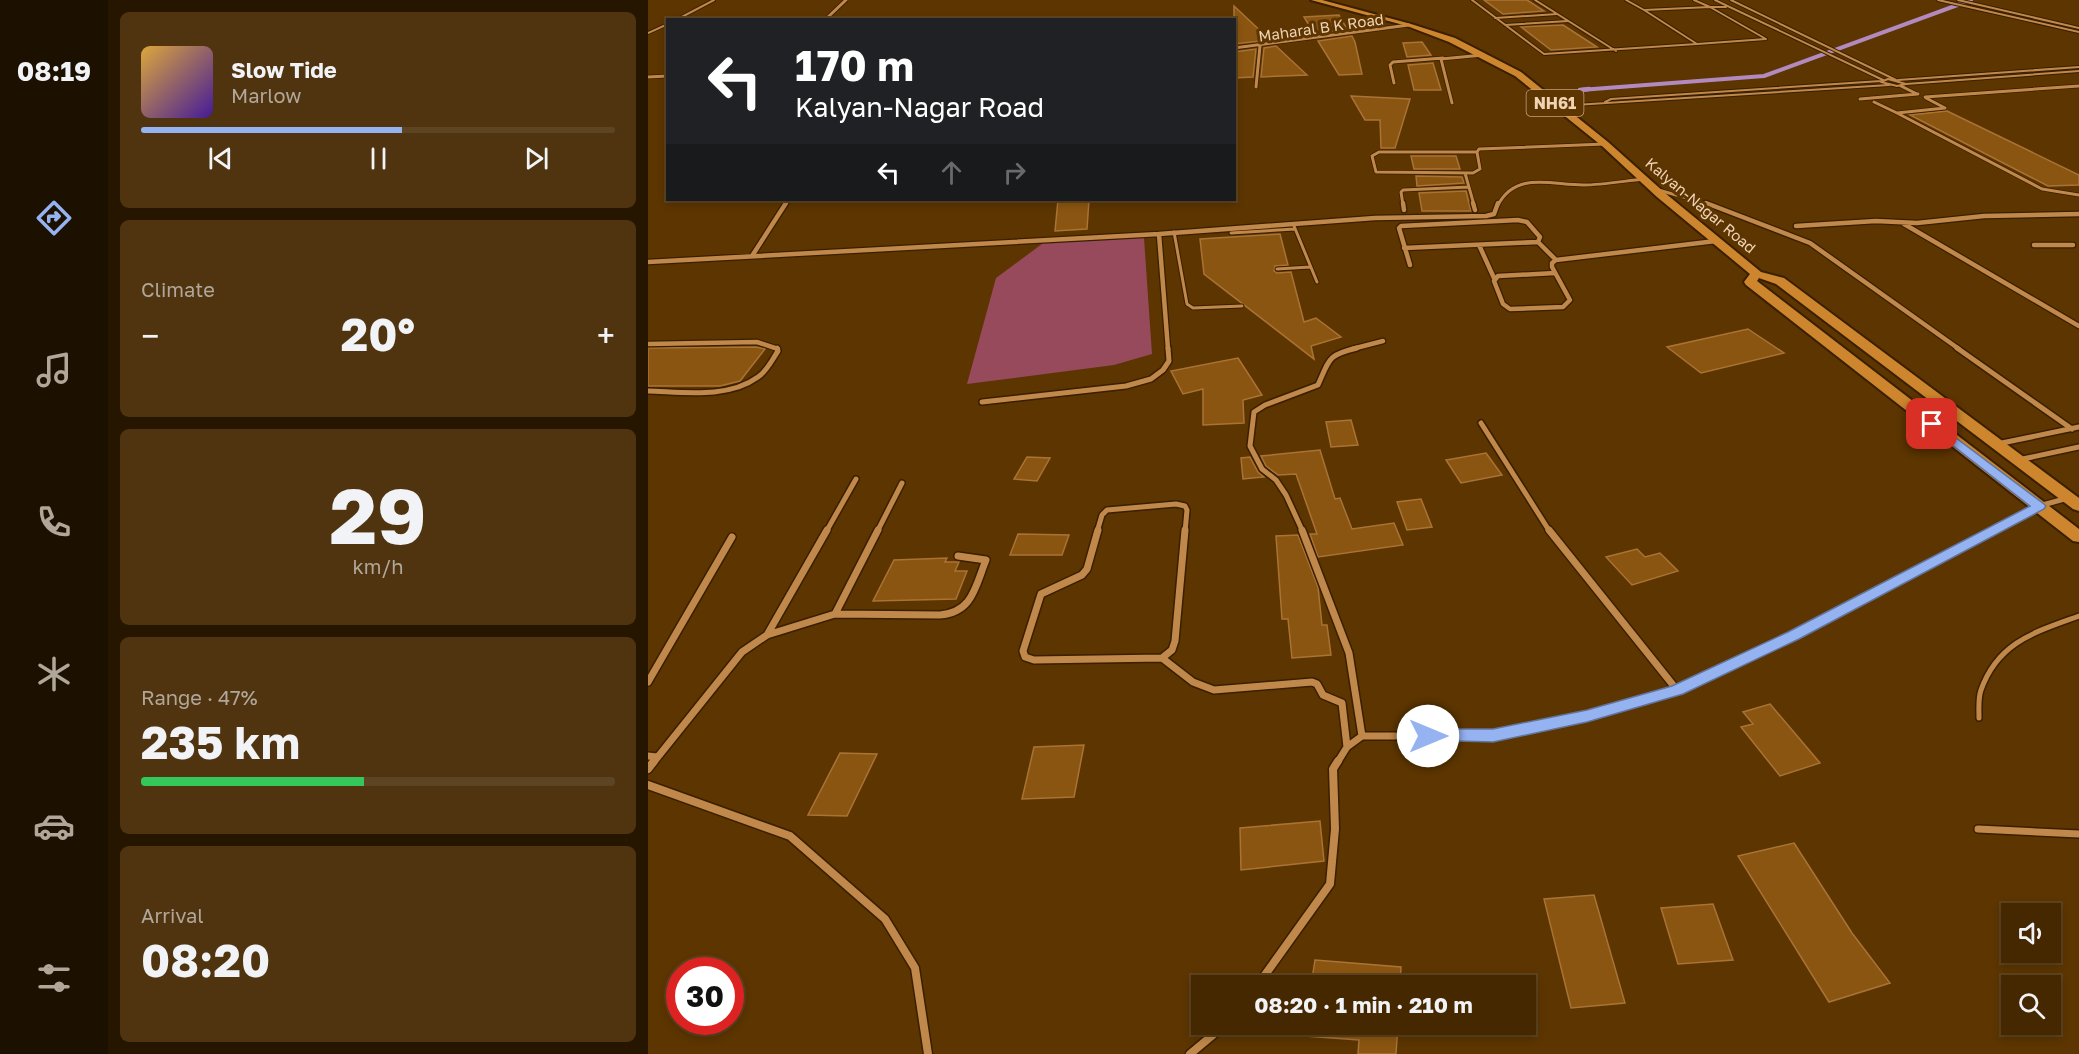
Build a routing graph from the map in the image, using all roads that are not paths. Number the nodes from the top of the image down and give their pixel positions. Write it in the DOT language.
graph roads {
  1 [pos="714,0"];
  2 [pos="846,0"];
  3 [pos="1314,0"];
  4 [pos="1472,0"];
  5 [pos="1535,0"];
  6 [pos="1626,0"];
  7 [pos="1694,0"];
  8 [pos="1715,0"];
  9 [pos="1731,0"];
  10 [pos="1938,0"];
  11 [pos="1959,0"];
  12 [pos="1743,5"];
  13 [pos="1729,6"];
  14 [pos="1710,8"];
  15 [pos="1644,10"];
  16 [pos="1557,14"];
  17 [pos="828,17"];
  18 [pos="680,18"];
  19 [pos="1495,18"];
  20 [pos="1568,21"];
  21 [pos="666,25"];
  22 [pos="1409,25"];
  23 [pos="1504,25"];
  24 [pos="2079,28"];
  25 [pos="2079,32"];
  26 [pos="648,33"];
  27 [pos="1697,44"];
  28 [pos="1260,46"];
  29 [pos="1236,48"];
  30 [pos="1616,51"];
  31 [pos="1483,55"];
  32 [pos="1443,58"];
  33 [pos="2079,67"];
  34 [pos="2079,71"];
  35 [pos="666,75"];
  36 [pos="648,77"];
  37 [pos="1882,80"];
  38 [pos="1897,80"];
  39 [pos="1394,82"];
  40 [pos="1906,84"];
  41 [pos="1889,86"];
  42 [pos="1901,86"];
  43 [pos="2079,86"];
  44 [pos="1256,87"];
  45 [pos="1918,94"];
  46 [pos="1925,98"];
  47 [pos="1860,99"];
  48 [pos="1605,102"];
  49 [pos="1874,102"];
  50 [pos="1452,103"];
  51 [pos="1559,106"];
  52 [pos="1897,113"];
  53 [pos="1605,144"];
  54 [pos="1477,152"];
  55 [pos="1465,173"];
  56 [pos="1644,179"];
  57 [pos="1469,187"];
  58 [pos="1655,189"];
  59 [pos="2079,195"];
  60 [pos="787,201"];
  61 [pos="1404,210"];
  62 [pos="1474,210"];
  63 [pos="2079,214"];
  64 [pos="1903,224"];
  65 [pos="1294,226"];
  66 [pos="1796,226"];
  67 [pos="1174,232"];
  68 [pos="1231,233"];
  69 [pos="1159,234"];
  70 [pos="1716,241"];
  71 [pos="1538,242"];
  72 [pos="1479,245"];
  73 [pos="2034,245"];
  74 [pos="2073,245"];
  75 [pos="1404,248"];
  76 [pos="752,256"];
  77 [pos="1556,260"];
  78 [pos="648,262"];
  79 [pos="1410,265"];
  80 [pos="1310,267"];
  81 [pos="1277,269"];
  82 [pos="1555,273"];
  83 [pos="1757,274"];
  84 [pos="1494,278"];
  85 [pos="1317,282"];
  86 [pos="1242,306"];
  87 [pos="2079,326"];
  88 [pos="1383,341"];
  89 [pos="648,345"];
  90 [pos="648,391"];
  91 [pos="982,402"];
  92 [pos="1481,423"];
  93 [pos="2079,427"];
  94 [pos="2072,429"];
  95 [pos="1996,444"];
  96 [pos="2079,447"];
  97 [pos="2018,460"];
  98 [pos="856,479"];
  99 [pos="902,483"];
  100 [pos="2074,502"];
  101 [pos="2039,506"];
  102 [pos="732,537"];
  103 [pos="2079,537"];
  104 [pos="958,556"];
  105 [pos="835,614"];
  106 [pos="2079,616"];
  107 [pos="767,635"];
  108 [pos="1162,658"];
  109 [pos="652,671"];
  110 [pos="648,682"];
  111 [pos="1677,690"];
  112 [pos="1979,717"];
  113 [pos="1362,736"];
  114 [pos="1347,747"];
  115 [pos="648,756"];
  116 [pos="657,757"];
  117 [pos="648,769"];
  118 [pos="648,784"];
  119 [pos="1978,829"];
  120 [pos="2079,834"];
  121 [pos="1265,975"];
  122 [pos="1213,1035"];
  123 [pos="928,1054"];
  124 [pos="1190,1054"];
  1 -- 18 [label="lane"];
  2 -- 17 [label="street"];
  3 -- 22 [label="highway, Kalyan-Nagar Road / NH61"];
  4 -- 19 [label="lane"];
  5 -- 16 [label="lane"];
  6 -- 15 [label="lane"];
  7 -- 14 [label="lane"];
  8 -- 13 [label="lane"];
  9 -- 12 [label="lane"];
  10 -- 25 [label="lane"];
  11 -- 24 [label="lane"];
  12 -- 13 [label="lane"];
  12 -- 38 [label="lane"];
  13 -- 14 [label="lane"];
  13 -- 37 [label="lane"];
  14 -- 15 [label="lane"];
  14 -- 27 [label="lane"];
  15 -- 27 [label="lane"];
  16 -- 19 [label="lane"];
  16 -- 20 [label="lane"];
  19 -- 23 [label="lane"];
  20 -- 23 [label="lane"];
  20 -- 30 [label="lane"];
  21 -- 26 [label="lane"];
  22 -- 28 [label="street, Maharal B K Road"];
  22 -- 31 [label="highway, Kalyan-Nagar Road / NH61"];
  23 -- 30 [label="lane"];
  27 -- 30 [label="lane"];
  28 -- 29 [label="street, Maharal B K Road"];
  28 -- 44 [label="street"];
  31 -- 32 [label="street"];
  31 -- 51 [label="highway, Kalyan-Nagar Road / NH61"];
  32 -- 39 [label="street"];
  32 -- 50 [label="street"];
  33 -- 38 [label="lane"];
  34 -- 40 [label="lane"];
  35 -- 36 [label="street"];
  37 -- 38 [label="lane"];
  37 -- 41 [label="lane"];
  37 -- 48 [label="lane"];
  38 -- 40 [label="lane"];
  40 -- 42 [label="lane"];
  41 -- 42 [label="lane"];
  41 -- 48 [label="lane"];
  42 -- 45 [label="street"];
  43 -- 46 [label="street"];
  45 -- 46 [label="street"];
  45 -- 47 [label="street"];
  46 -- 52 [label="street"];
  48 -- 51 [label="lane"];
  49 -- 52 [label="street"];
  51 -- 53 [label="highway, Kalyan-Nagar Road / NH61"];
  52 -- 59 [label="street"];
  53 -- 54 [label="street"];
  53 -- 56 [label="highway, Kalyan-Nagar Road / NH61"];
  54 -- 55 [label="street"];
  54 -- 55 [label="street"];
  55 -- 57 [label="street"];
  56 -- 58 [label="highway, Kalyan-Nagar Road / NH61"];
  56 -- 65 [label="street"];
  57 -- 61 [label="street"];
  57 -- 62 [label="street"];
  58 -- 70 [label="highway, Kalyan-Nagar Road / NH61"];
  58 -- 94 [label="street"];
  60 -- 76 [label="street"];
  63 -- 64 [label="street"];
  64 -- 66 [label="street"];
  64 -- 87 [label="street"];
  65 -- 67 [label="street"];
  65 -- 68 [label="lane"];
  65 -- 80 [label="lane"];
  67 -- 69 [label="street"];
  67 -- 86 [label="lane"];
  69 -- 76 [label="street"];
  69 -- 91 [label="street"];
  70 -- 77 [label="street"];
  70 -- 83 [label="highway, Kalyan-Nagar Road / NH61"];
  71 -- 72 [label="street"];
  71 -- 75 [label="street"];
  71 -- 77 [label="street"];
  72 -- 75 [label="street"];
  72 -- 84 [label="street"];
  73 -- 74 [label="street"];
  75 -- 79 [label="street"];
  76 -- 78 [label="street"];
  77 -- 82 [label="street"];
  80 -- 81 [label="lane"];
  80 -- 85 [label="lane"];
  82 -- 84 [label="street"];
  82 -- 84 [label="street"];
  83 -- 95 [label="highway"];
  83 -- 101 [label="highway, Kalyan-Nagar Road / NH61"];
  88 -- 113 [label="street"];
  89 -- 90 [label="street"];
  92 -- 111 [label="street"];
  93 -- 94 [label="street"];
  94 -- 95 [label="street"];
  95 -- 97 [label="highway"];
  96 -- 97 [label="street"];
  97 -- 100 [label="highway"];
  98 -- 107 [label="street"];
  99 -- 105 [label="street"];
  100 -- 101 [label="street"];
  101 -- 103 [label="highway, Kalyan-Nagar Road / NH61"];
  101 -- 111 [label="street"];
  102 -- 109 [label="street"];
  104 -- 105 [label="street"];
  105 -- 107 [label="street"];
  106 -- 112 [label="lane"];
  107 -- 116 [label="street"];
  108 -- 108 [label="street"];
  108 -- 114 [label="street"];
  109 -- 110 [label="street"];
  111 -- 113 [label="street"];
  113 -- 114 [label="street"];
  114 -- 121 [label="street"];
  115 -- 116 [label="street"];
  116 -- 117 [label="street"];
  118 -- 123 [label="street"];
  119 -- 120 [label="lane"];
  122 -- 124 [label="street"];
}
